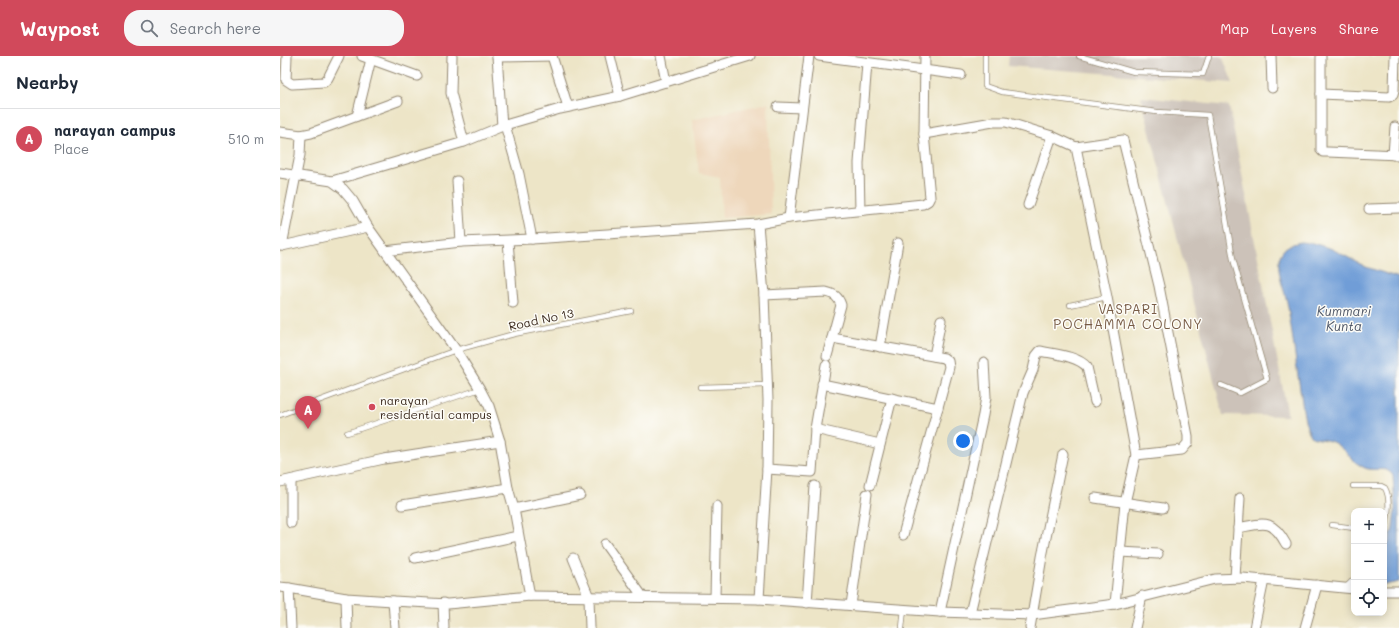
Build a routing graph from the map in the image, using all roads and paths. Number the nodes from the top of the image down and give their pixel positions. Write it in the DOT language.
graph roads {
  1 [pos="287,56"];
  2 [pos="339,56"];
  3 [pos="362,56"];
  4 [pos="452,56"];
  5 [pos="497,56"];
  6 [pos="552,56"];
  7 [pos="610,56"];
  8 [pos="661,56"];
  9 [pos="750,56"];
  10 [pos="809,56"];
  11 [pos="819,56"];
  12 [pos="925,56"];
  13 [pos="985,56"];
  14 [pos="1078,56"];
  15 [pos="1209,56"];
  16 [pos="1271,56"];
  17 [pos="1321,56"];
  18 [pos="1394,56"];
  19 [pos="371,59"];
  20 [pos="867,62"];
  21 [pos="924,70"];
  22 [pos="961,75"];
  23 [pos="417,76"];
  24 [pos="666,82"];
  25 [pos="1272,88"];
  26 [pos="1321,94"];
  27 [pos="620,96"];
  28 [pos="398,101"];
  29 [pos="778,106"];
  30 [pos="568,107"];
  31 [pos="802,108"];
  32 [pos="357,116"];
  33 [pos="504,125"];
  34 [pos="1394,127"];
  35 [pos="280,132"];
  36 [pos="924,134"];
  37 [pos="301,135"];
  38 [pos="1052,136"];
  39 [pos="464,142"];
  40 [pos="1076,147"];
  41 [pos="1396,155"];
  42 [pos="280,172"];
  43 [pos="295,175"];
  44 [pos="332,181"];
  45 [pos="457,181"];
  46 [pos="1028,205"];
  47 [pos="1399,208"];
  48 [pos="1370,209"];
  49 [pos="860,211"];
  50 [pos="789,218"];
  51 [pos="758,224"];
  52 [pos="368,227"];
  53 [pos="532,239"];
  54 [pos="508,241"];
  55 [pos="461,242"];
  56 [pos="898,243"];
  57 [pos="281,246"];
  58 [pos="385,251"];
  59 [pos="764,294"];
  60 [pos="1107,297"];
  61 [pos="513,303"];
  62 [pos="1070,305"];
  63 [pos="631,311"];
  64 [pos="941,320"];
  65 [pos="832,338"];
  66 [pos="880,347"];
  67 [pos="456,350"];
  68 [pos="934,356"];
  69 [pos="984,362"];
  70 [pos="822,384"];
  71 [pos="767,385"];
  72 [pos="1221,385"];
  73 [pos="700,387"];
  74 [pos="480,389"];
  75 [pos="892,398"];
  76 [pos="1095,402"];
  77 [pos="938,408"];
  78 [pos="280,415"];
  79 [pos="815,429"];
  80 [pos="347,433"];
  81 [pos="500,441"];
  82 [pos="880,444"];
  83 [pos="1063,454"];
  84 [pos="1136,455"];
  85 [pos="766,469"];
  86 [pos="291,480"];
  87 [pos="280,482"];
  88 [pos="870,485"];
  89 [pos="815,486"];
  90 [pos="1353,486"];
  91 [pos="508,488"];
  92 [pos="867,494"];
  93 [pos="580,495"];
  94 [pos="1096,498"];
  95 [pos="1240,498"];
  96 [pos="1126,503"];
  97 [pos="402,505"];
  98 [pos="717,506"];
  99 [pos="1163,508"];
  100 [pos="514,509"];
  101 [pos="1387,520"];
  102 [pos="291,523"];
  103 [pos="1332,525"];
  104 [pos="1238,528"];
  105 [pos="1351,528"];
  106 [pos="904,534"];
  107 [pos="518,536"];
  108 [pos="605,544"];
  109 [pos="1286,544"];
  110 [pos="1120,552"];
  111 [pos="1158,554"];
  112 [pos="415,558"];
  113 [pos="573,558"];
  114 [pos="1235,578"];
  115 [pos="1264,580"];
  116 [pos="1351,584"];
  117 [pos="1317,585"];
  118 [pos="285,588"];
  119 [pos="1387,591"];
  120 [pos="1399,591"];
  121 [pos="530,596"];
  122 [pos="1142,596"];
  123 [pos="589,597"];
  124 [pos="643,597"];
  125 [pos="346,598"];
  126 [pos="715,598"];
  127 [pos="759,599"];
  128 [pos="393,601"];
  129 [pos="443,603"];
  130 [pos="807,603"];
  131 [pos="1115,604"];
  132 [pos="852,605"];
  133 [pos="904,610"];
  134 [pos="940,612"];
  135 [pos="970,613"];
  136 [pos="1032,616"];
  137 [pos="291,628"];
  138 [pos="347,628"];
  139 [pos="395,628"];
  140 [pos="444,628"];
  141 [pos="590,628"];
  142 [pos="902,628"];
  143 [pos="1030,628"];
  144 [pos="1135,628"];
  145 [pos="1254,628"];
  146 [pos="1305,628"];
  1 -- 2 [label="street"];
  3 -- 19 [label="street"];
  4 -- 39 [label="street"];
  5 -- 6 [label="street"];
  5 -- 33 [label="street"];
  6 -- 30 [label="street"];
  7 -- 27 [label="street"];
  8 -- 24 [label="street"];
  9 -- 24 [label="street"];
  10 -- 31 [label="street"];
  11 -- 20 [label="street"];
  12 -- 21 [label="street"];
  13 -- 72 [label="lane"];
  14 -- 15 [label="lane"];
  16 -- 25 [label="street"];
  17 -- 26 [label="street"];
  18 -- 26 [label="street"];
  19 -- 23 [label="street"];
  19 -- 32 [label="street"];
  20 -- 21 [label="street"];
  20 -- 49 [label="street"];
  21 -- 22 [label="street"];
  21 -- 36 [label="street"];
  24 -- 27 [label="street"];
  26 -- 41 [label="street"];
  27 -- 30 [label="street"];
  28 -- 32 [label="street"];
  29 -- 31 [label="street"];
  30 -- 33 [label="street"];
  31 -- 50 [label="street"];
  32 -- 37 [label="street"];
  33 -- 39 [label="street"];
  33 -- 53 [label="street"];
  34 -- 41 [label="street"];
  35 -- 37 [label="street"];
  36 -- 38 [label="street"];
  36 -- 49 [label="street"];
  37 -- 43 [label="street"];
  38 -- 40 [label="street"];
  38 -- 46 [label="street"];
  39 -- 44 [label="street"];
  40 -- 60 [label="street"];
  40 -- 84 [label="street"];
  42 -- 43 [label="street"];
  43 -- 44 [label="street"];
  43 -- 57 [label="street"];
  44 -- 52 [label="street"];
  45 -- 55 [label="street"];
  47 -- 48 [label="street"];
  49 -- 50 [label="street"];
  50 -- 51 [label="street"];
  51 -- 53 [label="street"];
  51 -- 59 [label="street"];
  52 -- 57 [label="street"];
  52 -- 58 [label="street"];
  53 -- 54 [label="street"];
  54 -- 55 [label="street"];
  54 -- 61 [label="street"];
  55 -- 58 [label="street"];
  56 -- 66 [label="street"];
  58 -- 67 [label="street"];
  59 -- 65 [label="street"];
  59 -- 71 [label="street"];
  60 -- 62 [label="lane"];
  60 -- 84 [label="street"];
  63 -- 67 [label="lane, Road No 13"];
  64 -- 68 [label="street"];
  65 -- 66 [label="street"];
  65 -- 70 [label="street"];
  66 -- 68 [label="street"];
  67 -- 74 [label="street"];
  67 -- 78 [label="lane, Road No 13"];
  68 -- 77 [label="street"];
  69 -- 134 [label="street"];
  70 -- 75 [label="street"];
  70 -- 79 [label="street"];
  71 -- 73 [label="lane"];
  71 -- 85 [label="street"];
  74 -- 80 [label="lane"];
  74 -- 81 [label="street"];
  75 -- 77 [label="street"];
  75 -- 82 [label="street"];
  76 -- 135 [label="street"];
  77 -- 106 [label="street"];
  79 -- 82 [label="street"];
  79 -- 85 [label="street"];
  81 -- 86 [label="street"];
  81 -- 91 [label="street"];
  82 -- 88 [label="street"];
  83 -- 136 [label="street"];
  84 -- 96 [label="street"];
  85 -- 127 [label="street"];
  86 -- 87 [label="street"];
  86 -- 102 [label="street"];
  89 -- 130 [label="street"];
  90 -- 101 [label="lane"];
  91 -- 97 [label="street"];
  91 -- 100 [label="street"];
  92 -- 132 [label="street"];
  93 -- 100 [label="street"];
  94 -- 96 [label="street"];
  95 -- 104 [label="street"];
  96 -- 99 [label="street"];
  96 -- 110 [label="street"];
  98 -- 126 [label="street"];
  100 -- 107 [label="street"];
  103 -- 105 [label="lane"];
  104 -- 109 [label="street"];
  104 -- 114 [label="street"];
  107 -- 112 [label="street"];
  107 -- 121 [label="street"];
  108 -- 124 [label="street"];
  110 -- 111 [label="street"];
  110 -- 131 [label="street"];
  113 -- 123 [label="street"];
  114 -- 115 [label="street"];
  114 -- 122 [label="street"];
  115 -- 117 [label="street"];
  115 -- 145 [label="street"];
  116 -- 117 [label="street"];
  117 -- 146 [label="street"];
  118 -- 125 [label="street"];
  118 -- 137 [label="street"];
  119 -- 120 [label="street"];
  121 -- 123 [label="street"];
  121 -- 129 [label="street"];
  122 -- 131 [label="street"];
  122 -- 144 [label="street"];
  123 -- 124 [label="street"];
  123 -- 141 [label="street"];
  124 -- 126 [label="street"];
  125 -- 128 [label="street"];
  125 -- 138 [label="street"];
  126 -- 127 [label="street"];
  127 -- 130 [label="street"];
  128 -- 129 [label="street"];
  128 -- 139 [label="street"];
  129 -- 140 [label="street"];
  130 -- 132 [label="street"];
  131 -- 136 [label="street"];
  132 -- 133 [label="street"];
  133 -- 134 [label="street"];
  133 -- 142 [label="lane"];
  134 -- 135 [label="street"];
  135 -- 136 [label="street"];
  136 -- 143 [label="street"];
}
